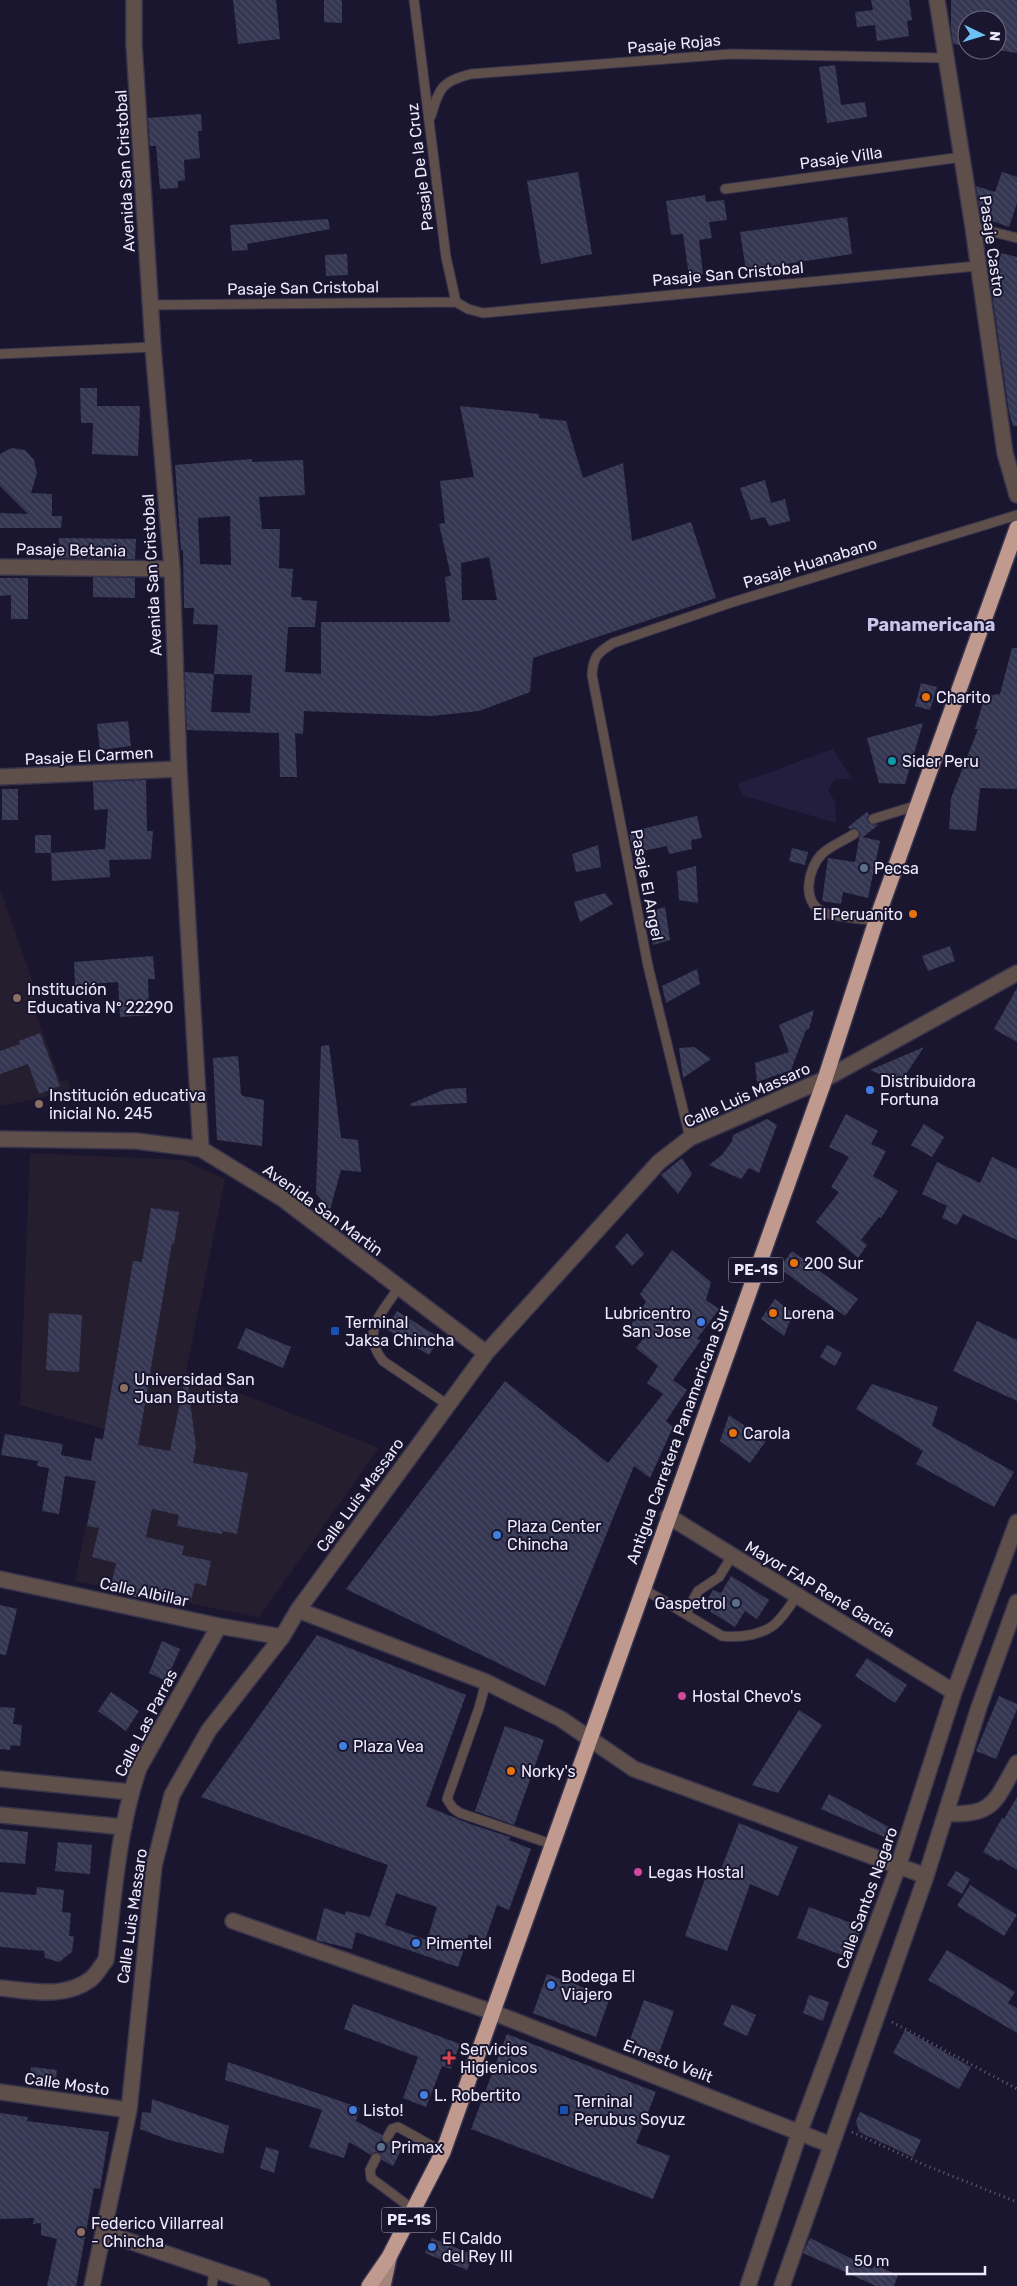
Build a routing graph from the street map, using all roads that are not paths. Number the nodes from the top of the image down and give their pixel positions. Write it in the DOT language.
graph roads {
  1 [pos="134,0"];
  2 [pos="414,0"];
  3 [pos="937,0"];
  4 [pos="947,58"];
  5 [pos="430,118"];
  6 [pos="962,157"];
  7 [pos="725,189"];
  8 [pos="973,227"];
  9 [pos="1017,238"];
  10 [pos="977,266"];
  11 [pos="456,302"];
  12 [pos="150,305"];
  13 [pos="152,347"];
  14 [pos="0,354"];
  15 [pos="1017,495"];
  16 [pos="1017,515"];
  17 [pos="1017,528"];
  18 [pos="0,566"];
  19 [pos="172,569"];
  20 [pos="612,643"];
  21 [pos="179,769"];
  22 [pos="0,777"];
  23 [pos="918,806"];
  24 [pos="873,820"];
  25 [pos="854,834"];
  26 [pos="876,921"];
  27 [pos="1017,973"];
  28 [pos="825,1079"];
  29 [pos="0,1138"];
  30 [pos="690,1138"];
  31 [pos="202,1149"];
  32 [pos="399,1287"];
  33 [pos="486,1354"];
  34 [pos="448,1405"];
  35 [pos="668,1516"];
  36 [pos="1017,1522"];
  37 [pos="732,1556"];
  38 [pos="0,1579"];
  39 [pos="642,1588"];
  40 [pos="797,1596"];
  41 [pos="1017,1602"];
  42 [pos="298,1610"];
  43 [pos="686,1613"];
  44 [pos="218,1626"];
  45 [pos="282,1637"];
  46 [pos="486,1682"];
  47 [pos="954,1692"];
  48 [pos="589,1736"];
  49 [pos="1017,1763"];
  50 [pos="0,1779"];
  51 [pos="131,1792"];
  52 [pos="946,1813"];
  53 [pos="0,1815"];
  54 [pos="124,1827"];
  55 [pos="551,1844"];
  56 [pos="898,1867"];
  57 [pos="926,1876"];
  58 [pos="233,1921"];
  59 [pos="0,1988"];
  60 [pos="492,2012"];
  61 [pos="0,2092"];
  62 [pos="129,2110"];
  63 [pos="800,2131"];
  64 [pos="387,2138"];
  65 [pos="831,2144"];
  66 [pos="442,2152"];
  67 [pos="376,2158"];
  68 [pos="414,2210"];
  69 [pos="105,2233"];
  70 [pos="389,2257"];
  71 [pos="214,2270"];
  72 [pos="92,2286"];
  73 [pos="212,2286"];
  74 [pos="262,2286"];
  75 [pos="369,2286"];
  76 [pos="383,2286"];
  77 [pos="748,2286"];
  78 [pos="782,2286"];
  1 -- 12 [label="street, Avenida San Cristobal"];
  2 -- 5 [label="lane, Pasaje De la Cruz"];
  3 -- 4 [label="street, Pasaje Castro"];
  4 -- 5 [label="lane, Pasaje Rojas"];
  4 -- 6 [label="street, Pasaje Castro"];
  5 -- 11 [label="lane, Pasaje De la Cruz"];
  6 -- 7 [label="lane, Pasaje Villa"];
  6 -- 8 [label="street, Pasaje Castro"];
  8 -- 9 [label="lane"];
  8 -- 10 [label="street, Pasaje Castro"];
  10 -- 11 [label="lane, Pasaje San Cristobal"];
  10 -- 15 [label="street, Pasaje Castro"];
  11 -- 12 [label="lane, Pasaje San Cristobal"];
  12 -- 13 [label="street, Avenida San Cristobal"];
  13 -- 14 [label="lane"];
  13 -- 19 [label="street, Avenida San Cristobal"];
  16 -- 20 [label="lane, Pasaje Huanabano"];
  17 -- 23 [label="highway, Antigua Carretera Panamericana Sur / PE-1S"];
  18 -- 19 [label="street, Pasaje Betania"];
  19 -- 21 [label="street, Avenida San Cristobal"];
  20 -- 30 [label="lane, Pasaje El Angel"];
  21 -- 22 [label="street, Pasaje El Carmen"];
  21 -- 31 [label="street, Avenida San Cristobal"];
  23 -- 24 [label="lane"];
  23 -- 26 [label="highway, Antigua Carretera Panamericana Sur / PE-1S"];
  25 -- 26 [label="lane"];
  26 -- 28 [label="highway, Antigua Carretera Panamericana Sur / PE-1S"];
  27 -- 28 [label="street, Calle Luis Massaro"];
  28 -- 30 [label="street, Calle Luis Massaro"];
  28 -- 35 [label="highway, Antigua Carretera Panamericana Sur / PE-1S"];
  29 -- 31 [label="street, Avenida San Martin"];
  30 -- 33 [label="street, Calle Luis Massaro"];
  31 -- 32 [label="street, Avenida San Martin"];
  32 -- 33 [label="street, Avenida San Martin"];
  32 -- 34 [label="lane"];
  33 -- 34 [label="street, Calle Luis Massaro"];
  34 -- 42 [label="street, Calle Luis Massaro"];
  35 -- 37 [label="street, Mayor FAP René García"];
  35 -- 39 [label="highway, Antigua Carretera Panamericana Sur / PE-1S"];
  36 -- 47 [label="street, Calle Santos Nagaro"];
  37 -- 40 [label="street, Mayor FAP René García"];
  37 -- 43 [label="lane"];
  38 -- 44 [label="street, Calle Albillar"];
  39 -- 43 [label="lane"];
  39 -- 48 [label="highway, Antigua Carretera Panamericana Sur / PE-1S"];
  40 -- 43 [label="lane"];
  40 -- 47 [label="street, Mayor FAP René García"];
  41 -- 52 [label="street"];
  42 -- 45 [label="street, Calle Luis Massaro"];
  42 -- 46 [label="street"];
  44 -- 45 [label="street, Calle Albillar"];
  44 -- 51 [label="street, Calle Las Parras"];
  45 -- 62 [label="street, Calle Luis Massaro"];
  46 -- 48 [label="street"];
  46 -- 55 [label="lane"];
  47 -- 56 [label="street, Calle Santos Nagaro"];
  48 -- 55 [label="highway, Antigua Carretera Panamericana Sur / PE-1S"];
  48 -- 56 [label="street"];
  49 -- 52 [label="street"];
  50 -- 51 [label="street"];
  51 -- 54 [label="street, Calle Las Parras"];
  52 -- 57 [label="street"];
  53 -- 54 [label="street"];
  54 -- 59 [label="street, Calle Las Parras"];
  55 -- 60 [label="highway, Antigua Carretera Panamericana Sur / PE-1S"];
  56 -- 57 [label="street"];
  56 -- 63 [label="street, Calle Santos Nagaro"];
  57 -- 65 [label="street"];
  58 -- 60 [label="street, Ernesto Velit"];
  60 -- 63 [label="street, Ernesto Velit"];
  60 -- 66 [label="highway, Antigua Carretera Panamericana Sur / PE-1S"];
  61 -- 62 [label="street, Calle Mosto"];
  62 -- 69 [label="street, Calle Luis Massaro"];
  63 -- 65 [label="street, Ernesto Velit"];
  63 -- 77 [label="street, Calle Santos Nagaro"];
  64 -- 66 [label="lane"];
  65 -- 78 [label="street"];
  66 -- 68 [label="highway, Antigua Carretera Panamericana Sur / PE-1S"];
  67 -- 68 [label="lane"];
  68 -- 70 [label="highway, Antigua Carretera Panamericana Sur / PE-1S"];
  69 -- 71 [label="street"];
  69 -- 72 [label="street, Calle Luis Massaro"];
  70 -- 75 [label="highway, Antigua Carretera Panamericana Sur / PE-1S"];
  70 -- 76 [label="main road"];
  71 -- 73 [label="lane"];
  71 -- 74 [label="street"];
}
